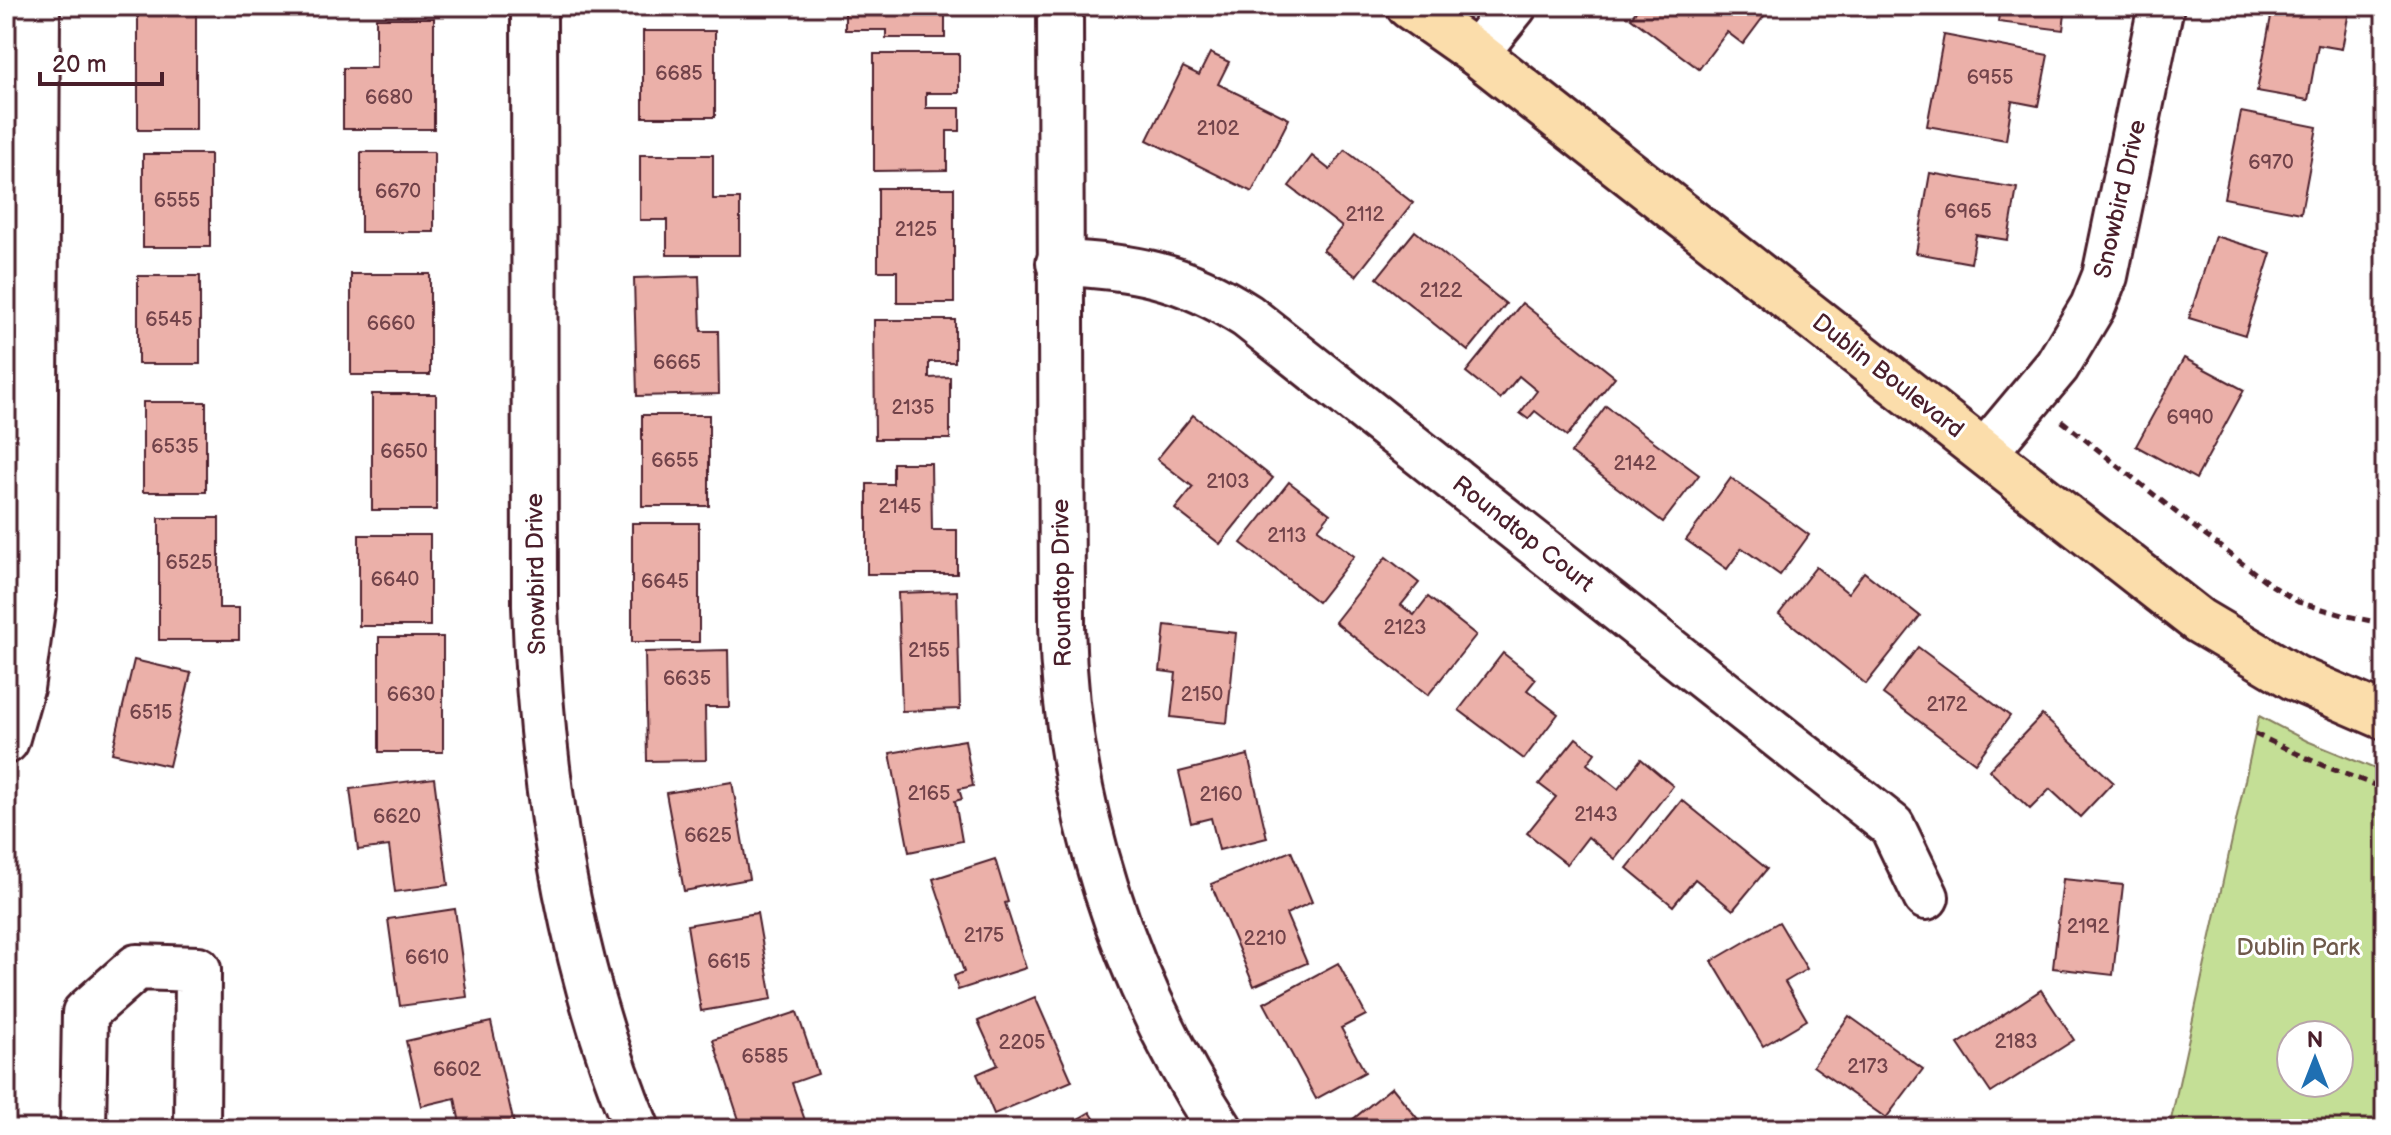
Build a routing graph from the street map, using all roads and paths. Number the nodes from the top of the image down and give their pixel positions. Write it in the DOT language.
graph roads {
  1 [pos="37,6"];
  2 [pos="534,6"];
  3 [pos="1060,6"];
  4 [pos="1409,6"];
  5 [pos="1514,6"];
  6 [pos="2161,6"];
  7 [pos="1476,53"];
  8 [pos="1059,263"];
  9 [pos="20,284"];
  10 [pos="2031,396"];
  11 [pos="1985,452"];
  12 [pos="2385,624"];
  13 [pos="2385,717"];
  14 [pos="2255,734"];
  15 [pos="6,741"];
  16 [pos="2385,789"];
  17 [pos="1926,897"];
  18 [pos="83,1129"];
  19 [pos="197,1129"];
  20 [pos="637,1129"];
  21 [pos="1220,1129"];
  1 -- 9 [label="street"];
  2 -- 20 [label="street, Snowbird Drive"];
  3 -- 8 [label="street, Roundtop Drive"];
  4 -- 7 [label="main road, Dublin Boulevard"];
  5 -- 7 [label="street"];
  6 -- 10 [label="street, Snowbird Drive"];
  7 -- 11 [label="main road, Dublin Boulevard"];
  8 -- 17 [label="street, Roundtop Court"];
  8 -- 21 [label="street, Roundtop Drive"];
  9 -- 15 [label="street"];
  10 -- 11 [label="street, Snowbird Drive"];
  10 -- 12 [label="path"];
  11 -- 13 [label="main road, Dublin Boulevard"];
  14 -- 16 [label="path"];
  18 -- 19 [label="street"];
}
